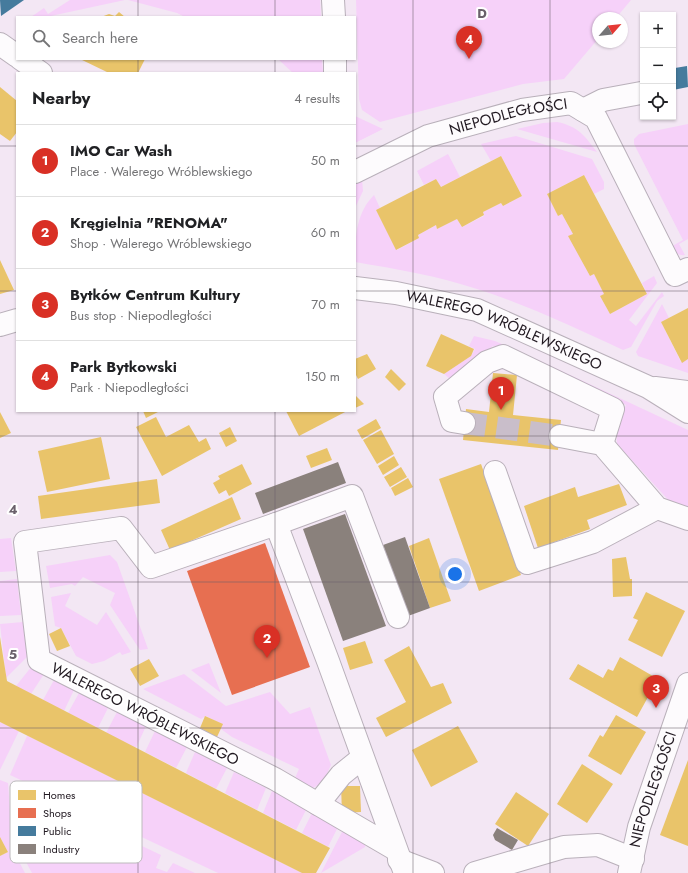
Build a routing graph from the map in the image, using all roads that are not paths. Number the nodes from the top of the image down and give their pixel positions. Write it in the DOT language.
graph roads {
  1 [pos="333,0"];
  2 [pos="334,16"];
  3 [pos="0,44"];
  4 [pos="16,55"];
  5 [pos="23,60"];
  6 [pos="335,60"];
  7 [pos="40,72"];
  8 [pos="335,72"];
  9 [pos="640,93"];
  10 [pos="583,110"];
  11 [pos="356,172"];
  12 [pos="688,269"];
  13 [pos="356,288"];
  14 [pos="16,320"];
  15 [pos="0,325"];
  16 [pos="648,387"];
  17 [pos="688,392"];
  18 [pos="688,412"];
  19 [pos="464,423"];
  20 [pos="560,436"];
  21 [pos="602,444"];
  22 [pos="495,472"];
  23 [pos="657,508"];
  24 [pos="688,519"];
  25 [pos="276,524"];
  26 [pos="398,617"];
  27 [pos="688,684"];
  28 [pos="362,758"];
  29 [pos="318,804"];
  30 [pos="400,861"];
  31 [pos="631,866"];
  32 [pos="433,873"];
  33 [pos="475,873"];
  1 -- 2 [label="street"];
  3 -- 4 [label="street"];
  5 -- 7 [label="street"];
  6 -- 8 [label="street"];
  9 -- 10 [label="street"];
  10 -- 11 [label="street, NIEPODLEGŁOŚCI"];
  10 -- 12 [label="street, NIEPODLEGŁOŚCI"];
  13 -- 16 [label="street, WALEREGO WRÓBLEWSKIEGO"];
  14 -- 15 [label="street"];
  16 -- 17 [label="street, WALEREGO WRÓBLEWSKIEGO"];
  16 -- 18 [label="street, WALEREGO WRÓBLEWSKIEGO"];
  19 -- 21 [label="street"];
  20 -- 21 [label="street"];
  21 -- 23 [label="street"];
  22 -- 23 [label="street"];
  23 -- 24 [label="street"];
  25 -- 26 [label="street"];
  25 -- 28 [label="street"];
  25 -- 29 [label="street, WALEREGO WRÓBLEWSKIEGO"];
  27 -- 31 [label="street, NIEPODLEGŁOŚCI"];
  28 -- 29 [label="street"];
  28 -- 30 [label="street"];
  29 -- 30 [label="street"];
  30 -- 32 [label="street"];
  31 -- 33 [label="street"];
}
